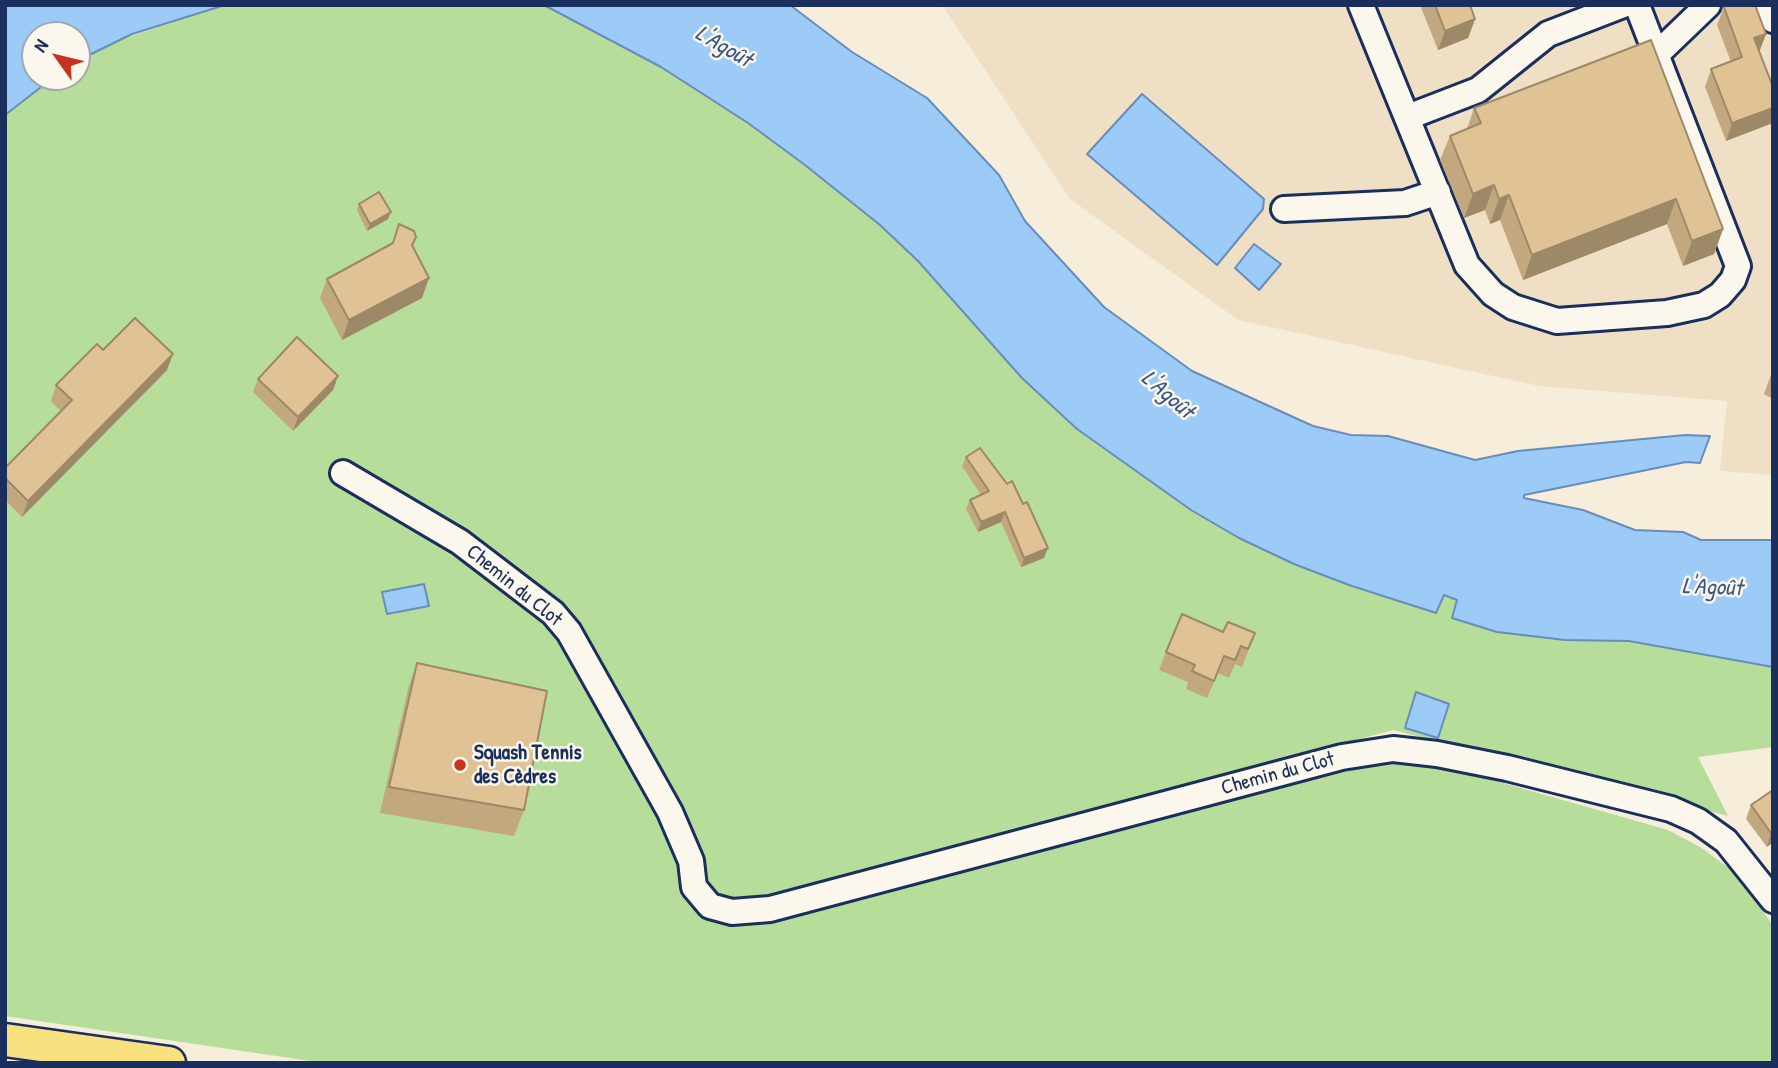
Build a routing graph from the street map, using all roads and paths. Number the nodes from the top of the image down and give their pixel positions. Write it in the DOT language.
graph roads {
  1 [pos="1361,5"];
  2 [pos="1623,5"];
  3 [pos="1637,5"];
  4 [pos="1708,5"];
  5 [pos="1763,5"];
  6 [pos="1773,20"];
  7 [pos="1656,55"];
  8 [pos="1408,117"];
  9 [pos="1438,192"];
  10 [pos="1284,209"];
  11 [pos="343,473"];
  12 [pos="1773,900"];
  13 [pos="5,1040"];
  14 [pos="169,1063"];
  1 -- 8 [label="street"];
  2 -- 8 [label="street"];
  3 -- 7 [label="street"];
  4 -- 7 [label="street"];
  5 -- 6 [label="street"];
  7 -- 9 [label="street"];
  8 -- 9 [label="street"];
  9 -- 10 [label="street"];
  11 -- 12 [label="street, Chemin du Clot"];
  13 -- 14 [label="main road"];
}
